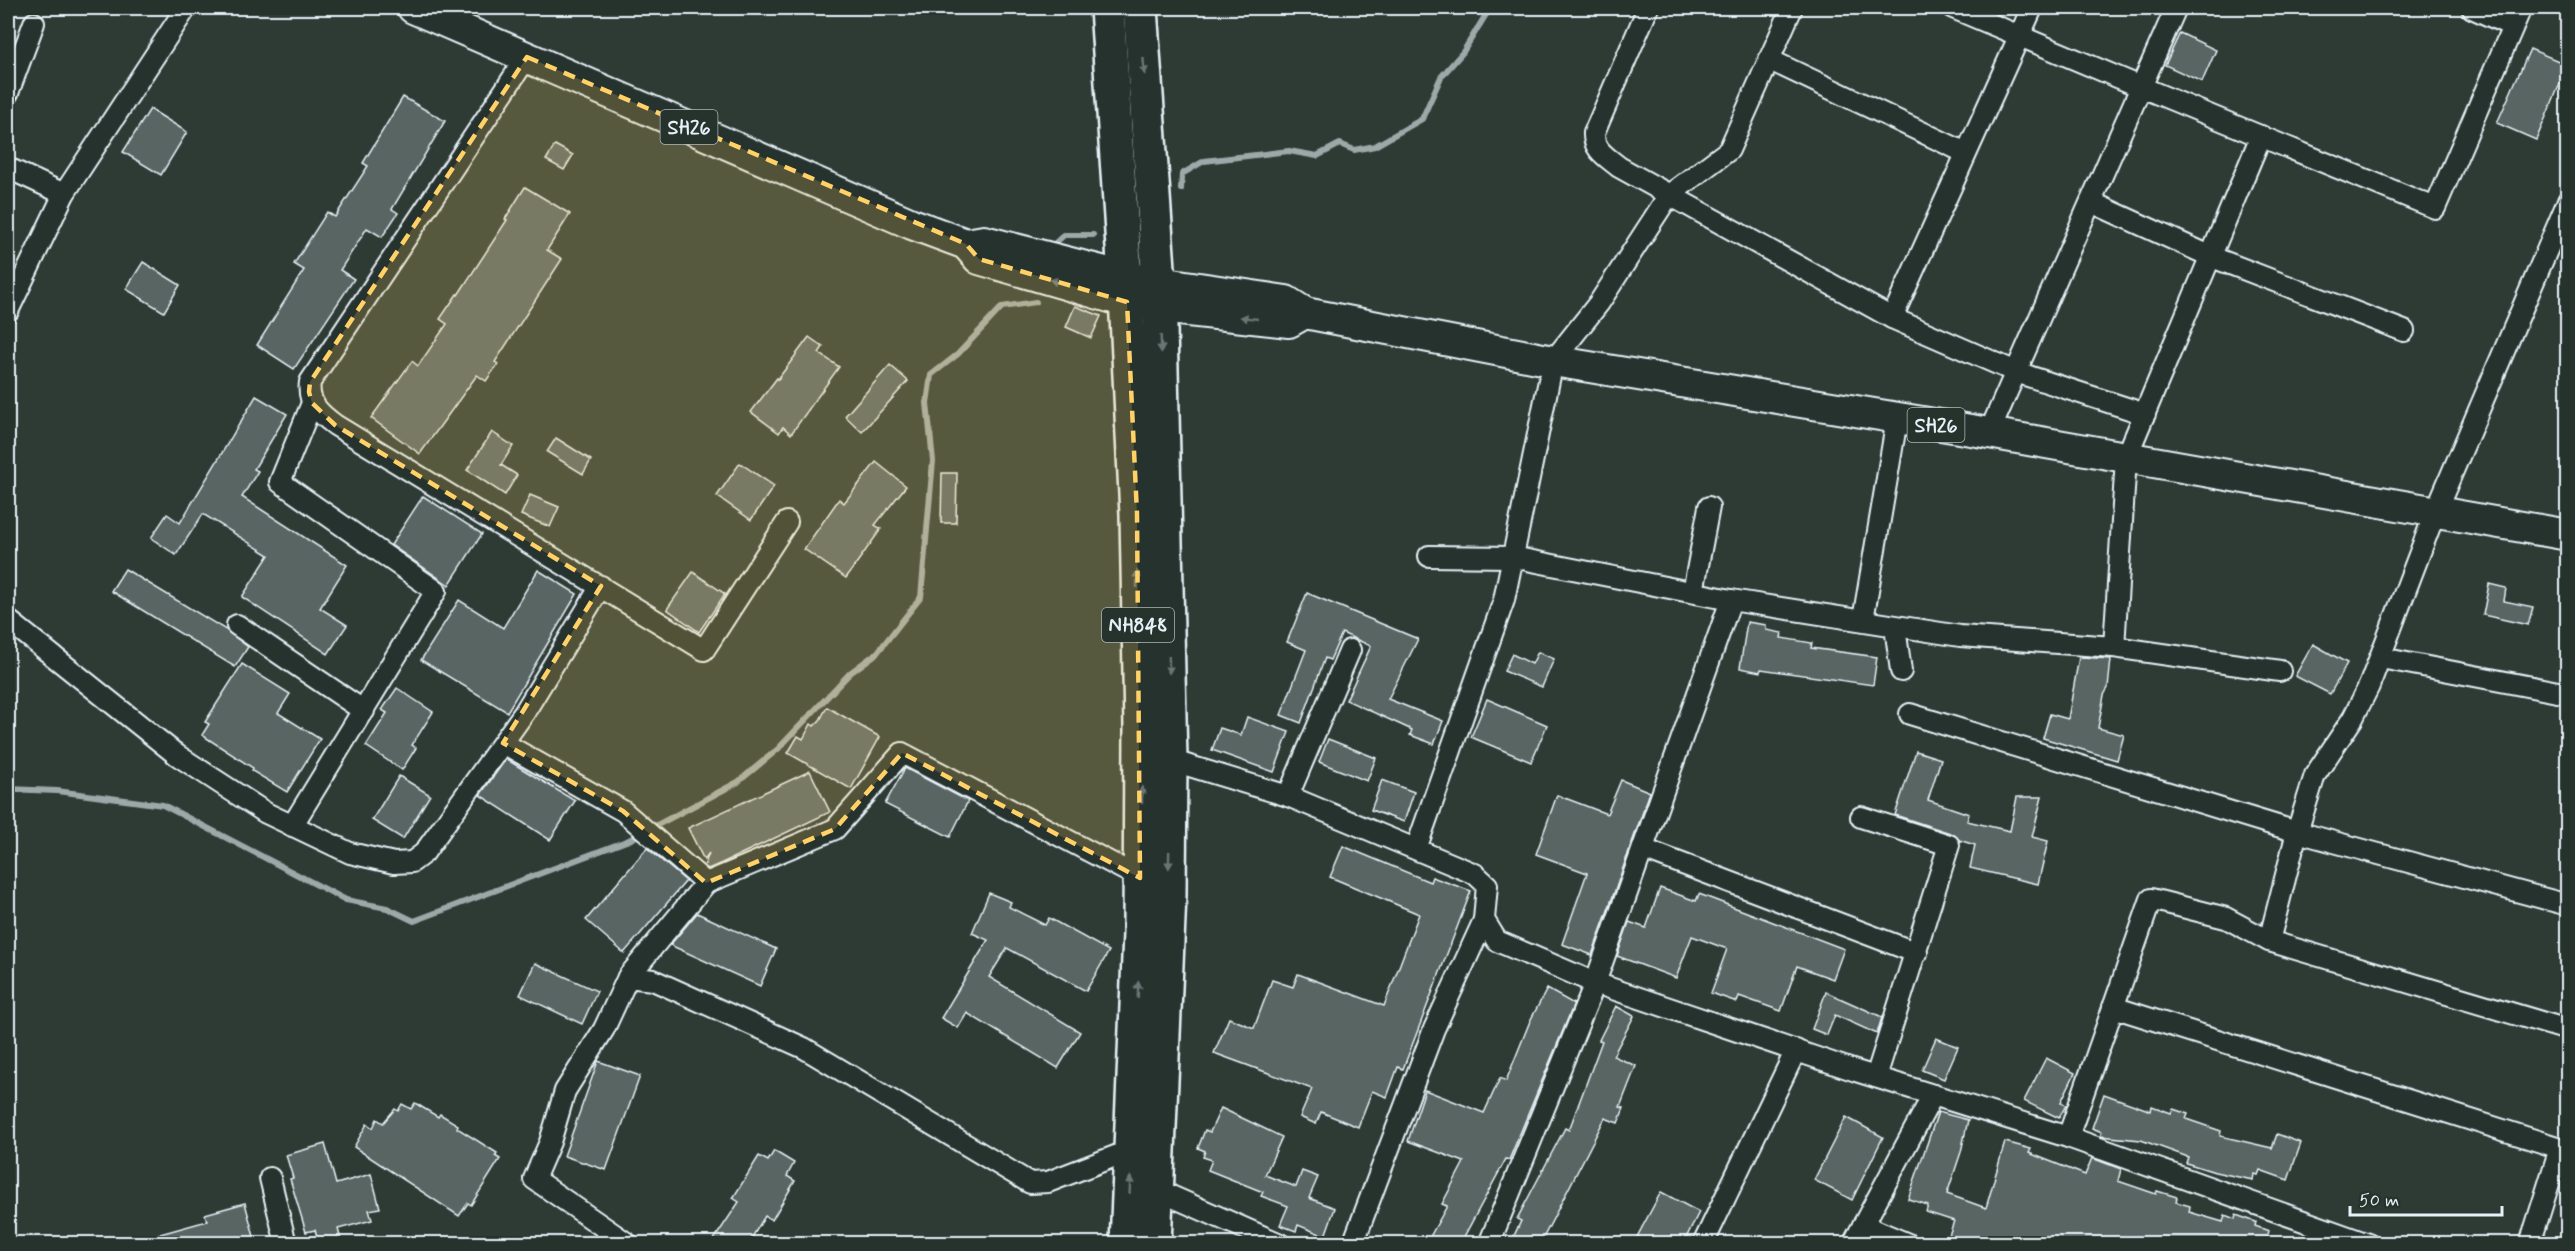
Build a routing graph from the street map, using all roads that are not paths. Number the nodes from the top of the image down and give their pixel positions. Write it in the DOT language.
graph roads {
  1 [pos="186,8"];
  2 [pos="413,8"];
  3 [pos="1107,8"];
  4 [pos="1140,8"];
  5 [pos="1648,8"];
  6 [pos="1792,8"];
  7 [pos="1953,8"];
  8 [pos="2032,8"];
  9 [pos="2176,8"];
  10 [pos="2472,8"];
  11 [pos="2521,8"];
  12 [pos="34,23"];
  13 [pos="2512,26"];
  14 [pos="2019,37"];
  15 [pos="527,57"];
  16 [pos="1770,60"];
  17 [pos="2141,87"];
  18 [pos="8,93"];
  19 [pos="2260,136"];
  20 [pos="1966,153"];
  21 [pos="8,168"];
  22 [pos="64,194"];
  23 [pos="1669,195"];
  24 [pos="2568,201"];
  25 [pos="2091,202"];
  26 [pos="2212,257"];
  27 [pos="1126,289"];
  28 [pos="1160,296"];
  29 [pos="8,311"];
  30 [pos="1892,318"];
  31 [pos="2404,331"];
  32 [pos="1553,360"];
  33 [pos="2016,372"];
  34 [pos="312,403"];
  35 [pos="2145,414"];
  36 [pos="1897,419"];
  37 [pos="1989,433"];
  38 [pos="2126,458"];
  39 [pos="1709,507"];
  40 [pos="2435,513"];
  41 [pos="787,522"];
  42 [pos="2568,535"];
  43 [pos="1429,556"];
  44 [pos="1512,557"];
  45 [pos="601,586"];
  46 [pos="1693,592"];
  47 [pos="1731,600"];
  48 [pos="8,620"];
  49 [pos="1863,620"];
  50 [pos="237,625"];
  51 [pos="1895,627"];
  52 [pos="2114,647"];
  53 [pos="1350,650"];
  54 [pos="2381,658"];
  55 [pos="1901,671"];
  56 [pos="2280,671"];
  57 [pos="2568,694"];
  58 [pos="364,711"];
  59 [pos="1910,714"];
  60 [pos="503,743"];
  61 [pos="1156,759"];
  62 [pos="1288,796"];
  63 [pos="1861,817"];
  64 [pos="292,826"];
  65 [pos="2297,832"];
  66 [pos="1416,849"];
  67 [pos="1643,849"];
  68 [pos="1140,878"];
  69 [pos="706,883"];
  70 [pos="2568,905"];
  71 [pos="1484,921"];
  72 [pos="2269,941"];
  73 [pos="1917,953"];
  74 [pos="628,977"];
  75 [pos="1595,983"];
  76 [pos="2113,1007"];
  77 [pos="2568,1030"];
  78 [pos="1796,1050"];
  79 [pos="1876,1077"];
  80 [pos="1933,1095"];
  81 [pos="2068,1137"];
  82 [pos="1131,1150"];
  83 [pos="270,1178"];
  84 [pos="1155,1189"];
  85 [pos="1863,1225"];
  86 [pos="2367,1243"];
  87 [pos="286,1244"];
  88 [pos="628,1244"];
  89 [pos="1127,1244"];
  90 [pos="1154,1244"];
  91 [pos="1280,1244"];
  92 [pos="1353,1244"];
  93 [pos="1489,1244"];
  94 [pos="1703,1244"];
  95 [pos="1853,1244"];
  96 [pos="1908,1244"];
  97 [pos="2530,1244"];
  1 -- 22 [label="street"];
  2 -- 15 [label="main road, SH26"];
  3 -- 27 [label="highway, NH848"];
  4 -- 28 [label="highway, NH848, one-way"];
  5 -- 23 [label="street"];
  6 -- 16 [label="street"];
  7 -- 14 [label="street"];
  8 -- 14 [label="street"];
  9 -- 17 [label="street"];
  10 -- 13 [label="street"];
  11 -- 13 [label="street"];
  12 -- 18 [label="street"];
  13 -- 19 [label="street"];
  14 -- 17 [label="street"];
  14 -- 20 [label="street"];
  15 -- 27 [label="main road, SH26"];
  15 -- 34 [label="street"];
  16 -- 20 [label="street"];
  16 -- 23 [label="street"];
  17 -- 19 [label="street"];
  17 -- 25 [label="street"];
  19 -- 26 [label="street"];
  20 -- 30 [label="street"];
  21 -- 22 [label="street"];
  22 -- 29 [label="street"];
  23 -- 30 [label="street"];
  23 -- 32 [label="street"];
  24 -- 40 [label="street"];
  25 -- 26 [label="street"];
  25 -- 33 [label="street"];
  26 -- 31 [label="street"];
  26 -- 35 [label="street"];
  27 -- 28 [label="main road, SH26"];
  61 -- 27 [label="highway, NH848, one-way"];
  28 -- 32 [label="main road, SH26"];
  28 -- 61 [label="highway, NH848, one-way"];
  30 -- 33 [label="street"];
  32 -- 36 [label="main road, SH26"];
  32 -- 44 [label="street"];
  33 -- 35 [label="street"];
  33 -- 37 [label="street"];
  34 -- 45 [label="street"];
  34 -- 58 [label="street"];
  35 -- 38 [label="street"];
  36 -- 37 [label="main road, SH26"];
  36 -- 49 [label="street"];
  37 -- 38 [label="main road, SH26"];
  38 -- 40 [label="main road, SH26"];
  38 -- 52 [label="street"];
  39 -- 46 [label="street"];
  40 -- 42 [label="main road, SH26"];
  40 -- 54 [label="street"];
  41 -- 45 [label="street"];
  43 -- 44 [label="street"];
  44 -- 46 [label="street"];
  44 -- 66 [label="street"];
  45 -- 60 [label="street"];
  46 -- 47 [label="street"];
  47 -- 49 [label="street"];
  47 -- 67 [label="street"];
  48 -- 64 [label="street"];
  49 -- 51 [label="street"];
  50 -- 58 [label="street"];
  51 -- 52 [label="street"];
  51 -- 55 [label="street"];
  52 -- 56 [label="street"];
  53 -- 62 [label="street"];
  54 -- 57 [label="street"];
  54 -- 65 [label="street"];
  58 -- 64 [label="street"];
  59 -- 65 [label="street"];
  60 -- 64 [label="street"];
  60 -- 69 [label="street"];
  61 -- 62 [label="street"];
  68 -- 61 [label="highway, NH848, one-way"];
  61 -- 84 [label="highway, NH848, one-way"];
  62 -- 66 [label="street"];
  63 -- 73 [label="street"];
  65 -- 70 [label="street"];
  65 -- 72 [label="street"];
  66 -- 71 [label="street"];
  67 -- 73 [label="street"];
  67 -- 75 [label="street"];
  68 -- 69 [label="street"];
  82 -- 68 [label="highway, NH848, one-way"];
  69 -- 74 [label="street"];
  71 -- 75 [label="street"];
  71 -- 92 [label="street"];
  72 -- 76 [label="street"];
  72 -- 77 [label="street"];
  73 -- 79 [label="street"];
  74 -- 82 [label="street"];
  74 -- 88 [label="street"];
  75 -- 78 [label="street"];
  75 -- 93 [label="street"];
  76 -- 81 [label="street"];
  76 -- 97 [label="street"];
  78 -- 79 [label="street"];
  78 -- 94 [label="street"];
  79 -- 80 [label="street"];
  80 -- 81 [label="street"];
  80 -- 85 [label="street"];
  81 -- 86 [label="street"];
  89 -- 82 [label="highway, NH848, one-way"];
  83 -- 87 [label="street"];
  84 -- 90 [label="highway, NH848"];
  84 -- 91 [label="street"];
  85 -- 95 [label="street"];
  85 -- 96 [label="street"];
}
